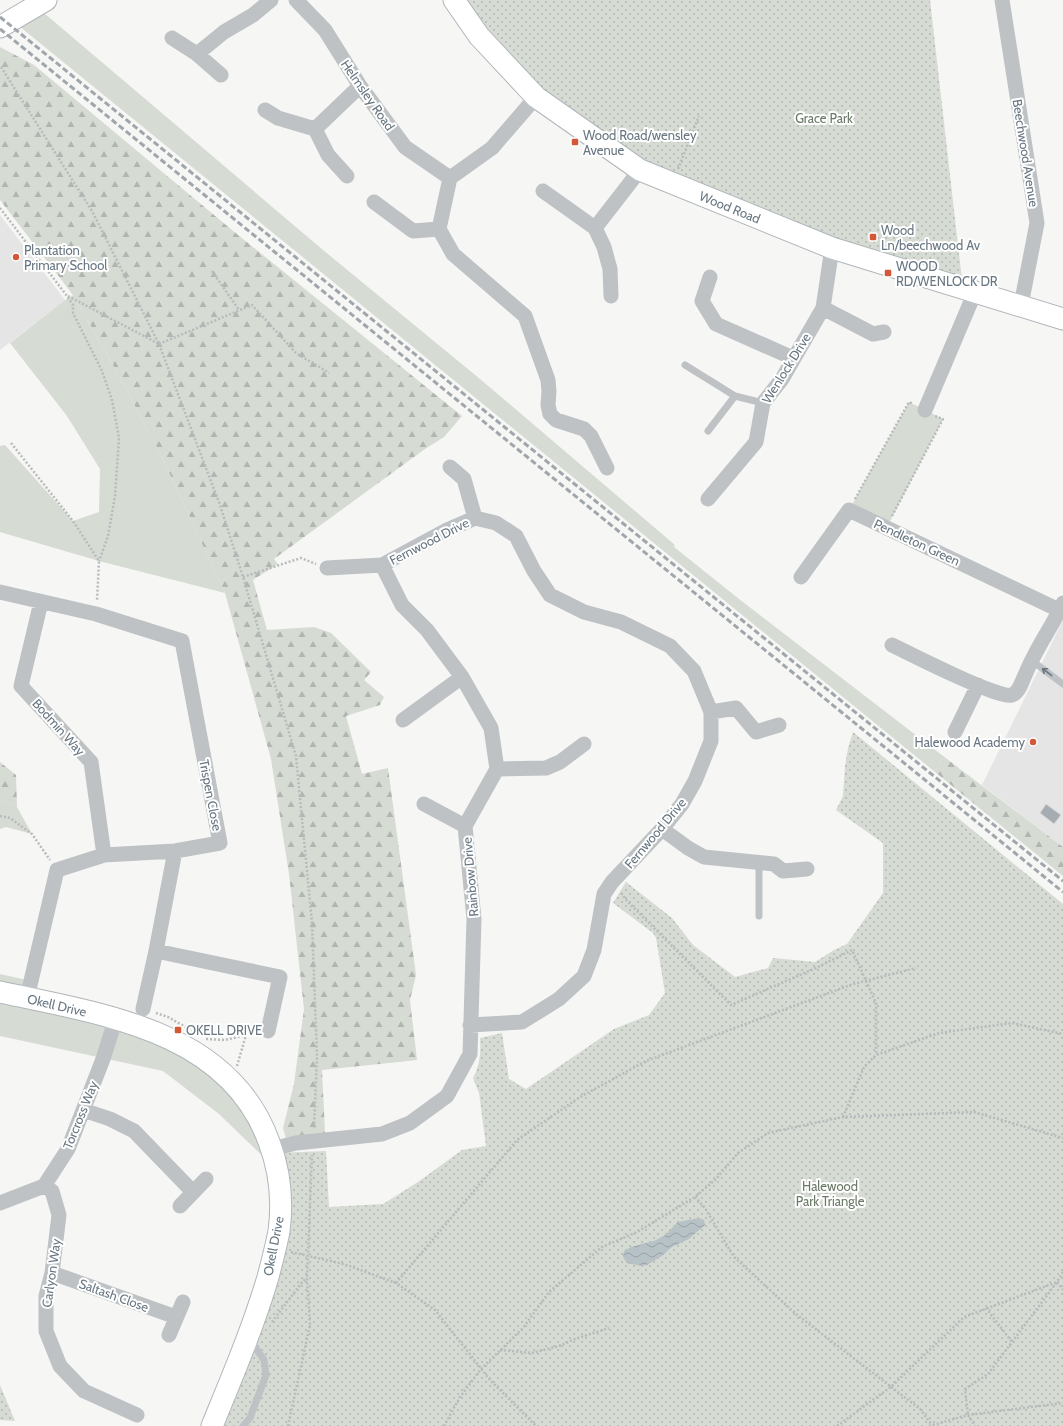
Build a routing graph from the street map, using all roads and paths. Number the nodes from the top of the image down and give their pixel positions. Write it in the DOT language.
graph roads {
  1 [pos="46,0"];
  2 [pos="271,0"];
  3 [pos="296,0"];
  4 [pos="454,0"];
  5 [pos="1002,0"];
  6 [pos="0,27"];
  7 [pos="172,38"];
  8 [pos="197,54"];
  9 [pos="1,67"];
  10 [pos="5,73"];
  11 [pos="221,75"];
  12 [pos="0,76"];
  13 [pos="360,86"];
  14 [pos="536,97"];
  15 [pos="264,110"];
  16 [pos="699,116"];
  17 [pos="315,129"];
  18 [pos="640,170"];
  19 [pos="346,176"];
  20 [pos="450,178"];
  21 [pos="672,183"];
  22 [pos="543,191"];
  23 [pos="374,202"];
  24 [pos="0,208"];
  25 [pos="595,228"];
  26 [pos="439,229"];
  27 [pos="832,248"];
  28 [pos="212,271"];
  29 [pos="710,277"];
  30 [pos="975,292"];
  31 [pos="68,296"];
  32 [pos="611,296"];
  33 [pos="1021,306"];
  34 [pos="824,308"];
  35 [pos="239,310"];
  36 [pos="1063,319"];
  37 [pos="884,332"];
  38 [pos="159,344"];
  39 [pos="793,358"];
  40 [pos="685,365"];
  41 [pos="329,373"];
  42 [pos="735,396"];
  43 [pos="763,403"];
  44 [pos="925,410"];
  45 [pos="708,431"];
  46 [pos="11,443"];
  47 [pos="450,467"];
  48 [pos="607,468"];
  49 [pos="708,499"];
  50 [pos="849,510"];
  51 [pos="475,518"];
  52 [pos="886,527"];
  53 [pos="100,561"];
  54 [pos="382,565"];
  55 [pos="327,568"];
  56 [pos="801,576"];
  57 [pos="243,577"];
  58 [pos="0,592"];
  59 [pos="41,602"];
  60 [pos="1061,607"];
  61 [pos="96,614"];
  62 [pos="892,645"];
  63 [pos="1031,660"];
  64 [pos="462,677"];
  65 [pos="1063,684"];
  66 [pos="978,685"];
  67 [pos="711,712"];
  68 [pos="403,720"];
  69 [pos="779,725"];
  70 [pos="955,732"];
  71 [pos="584,744"];
  72 [pos="497,770"];
  73 [pos="424,804"];
  74 [pos="0,816"];
  75 [pos="465,826"];
  76 [pos="662,829"];
  77 [pos="175,851"];
  78 [pos="104,855"];
  79 [pos="760,863"];
  80 [pos="807,869"];
  81 [pos="58,870"];
  82 [pos="628,902"];
  83 [pos="759,916"];
  84 [pos="156,951"];
  85 [pos="916,968"];
  86 [pos="866,980"];
  87 [pos="0,992"];
  88 [pos="27,998"];
  89 [pos="143,1009"];
  90 [pos="116,1018"];
  91 [pos="470,1025"];
  92 [pos="268,1031"];
  93 [pos="1063,1034"];
  94 [pos="246,1035"];
  95 [pos="206,1039"];
  96 [pos="876,1055"];
  97 [pos="237,1068"];
  98 [pos="83,1110"];
  99 [pos="843,1117"];
  100 [pos="1063,1138"];
  101 [pos="313,1141"];
  102 [pos="272,1149"];
  103 [pos="206,1179"];
  104 [pos="44,1186"];
  105 [pos="193,1192"];
  106 [pos="696,1197"];
  107 [pos="0,1203"];
  108 [pos="180,1206"];
  109 [pos="308,1255"];
  110 [pos="1063,1272"];
  111 [pos="52,1273"];
  112 [pos="307,1278"];
  113 [pos="1057,1282"];
  114 [pos="396,1283"];
  115 [pos="1063,1290"];
  116 [pos="183,1302"];
  117 [pos="986,1308"];
  118 [pos="176,1317"];
  119 [pos="270,1324"];
  120 [pos="609,1328"];
  121 [pos="169,1335"];
  122 [pos="246,1341"];
  123 [pos="1012,1342"];
  124 [pos="500,1350"];
  125 [pos="481,1369"];
  126 [pos="892,1386"];
  127 [pos="1063,1403"];
  128 [pos="968,1415"];
  129 [pos="137,1416"];
  130 [pos="212,1426"];
  131 [pos="243,1426"];
  132 [pos="288,1426"];
  133 [pos="444,1426"];
  134 [pos="536,1426"];
  135 [pos="837,1426"];
  136 [pos="931,1426"];
  137 [pos="975,1426"];
  1 -- 6 [label="street"];
  2 -- 8 [label="street"];
  3 -- 13 [label="street, Helmsley Road"];
  4 -- 14 [label="street, Wood Road"];
  5 -- 33 [label="street, Beechwood Avenue"];
  7 -- 8 [label="street"];
  8 -- 11 [label="street"];
  9 -- 10 [label="path"];
  10 -- 12 [label="path"];
  10 -- 38 [label="path"];
  13 -- 17 [label="street"];
  13 -- 20 [label="street, Helmsley Road"];
  14 -- 18 [label="street, Wood Road"];
  14 -- 20 [label="street"];
  15 -- 17 [label="street"];
  16 -- 21 [label="path"];
  17 -- 19 [label="street"];
  18 -- 21 [label="street, Wood Road"];
  18 -- 25 [label="street"];
  20 -- 26 [label="street"];
  21 -- 27 [label="street, Wood Road"];
  22 -- 25 [label="street"];
  23 -- 26 [label="street"];
  24 -- 31 [label="path"];
  25 -- 32 [label="street"];
  26 -- 48 [label="street"];
  27 -- 30 [label="street, Wood Road"];
  27 -- 34 [label="street, Wenlock Drive"];
  28 -- 35 [label="path"];
  29 -- 39 [label="street"];
  30 -- 33 [label="street, Wood Road"];
  30 -- 44 [label="street"];
  31 -- 38 [label="path"];
  31 -- 53 [label="path"];
  33 -- 36 [label="street, Wood Road"];
  34 -- 37 [label="street"];
  34 -- 39 [label="street, Wenlock Drive"];
  35 -- 38 [label="path"];
  35 -- 41 [label="path"];
  38 -- 57 [label="path"];
  39 -- 43 [label="street, Wenlock Drive"];
  40 -- 42 [label="lane"];
  42 -- 43 [label="lane"];
  42 -- 45 [label="lane"];
  43 -- 49 [label="street, Wenlock Drive"];
  44 -- 50 [label="path"];
  44 -- 52 [label="path"];
  46 -- 53 [label="path"];
  47 -- 51 [label="street, Fernwood Drive"];
  50 -- 52 [label="street, Pendleton Green"];
  50 -- 56 [label="street"];
  51 -- 54 [label="street, Fernwood Drive"];
  51 -- 67 [label="street, Fernwood Drive"];
  52 -- 60 [label="street, Pendleton Green"];
  53 -- 61 [label="path"];
  54 -- 55 [label="street"];
  54 -- 64 [label="street"];
  55 -- 57 [label="path"];
  57 -- 101 [label="path"];
  58 -- 59 [label="street, Trispen Close"];
  59 -- 61 [label="street, Trispen Close"];
  59 -- 78 [label="street, Bodmin Way"];
  60 -- 63 [label="street"];
  61 -- 77 [label="street, Trispen Close"];
  62 -- 66 [label="street"];
  65 -- 63 [label="lane, one-way"];
  63 -- 66 [label="street"];
  64 -- 68 [label="street"];
  64 -- 72 [label="street"];
  66 -- 70 [label="street"];
  67 -- 69 [label="street"];
  67 -- 76 [label="street, Fernwood Drive"];
  71 -- 72 [label="street"];
  72 -- 75 [label="street, Rainbow Drive"];
  73 -- 75 [label="street"];
  74 -- 81 [label="path"];
  75 -- 91 [label="street, Rainbow Drive"];
  76 -- 79 [label="street"];
  76 -- 91 [label="street, Fernwood Drive"];
  77 -- 78 [label="street, Trispen Close"];
  77 -- 84 [label="street"];
  78 -- 81 [label="street, Trispen Close"];
  79 -- 80 [label="street"];
  79 -- 83 [label="lane"];
  81 -- 88 [label="street"];
  82 -- 86 [label="path"];
  84 -- 89 [label="street"];
  84 -- 92 [label="street"];
  85 -- 86 [label="path"];
  86 -- 96 [label="path"];
  86 -- 114 [label="path"];
  87 -- 88 [label="street, Okell Drive"];
  88 -- 90 [label="street, Okell Drive"];
  90 -- 98 [label="street, Torcross Way"];
  90 -- 102 [label="street, Okell Drive"];
  91 -- 101 [label="street, Rainbow Drive"];
  92 -- 94 [label="path"];
  93 -- 96 [label="path"];
  94 -- 95 [label="path"];
  94 -- 97 [label="path"];
  96 -- 99 [label="path"];
  98 -- 104 [label="street, Torcross Way"];
  98 -- 105 [label="street"];
  99 -- 100 [label="path"];
  99 -- 106 [label="path"];
  101 -- 102 [label="street, Rainbow Drive"];
  101 -- 109 [label="path"];
  102 -- 122 [label="street, Okell Drive"];
  103 -- 105 [label="street"];
  104 -- 107 [label="street"];
  104 -- 111 [label="street, Carlyon Way"];
  105 -- 108 [label="street"];
  106 -- 124 [label="path"];
  106 -- 126 [label="path"];
  109 -- 112 [label="path"];
  109 -- 114 [label="path"];
  110 -- 113 [label="path"];
  111 -- 118 [label="street, Saltash Close"];
  111 -- 129 [label="street, Carlyon Way"];
  112 -- 119 [label="path"];
  112 -- 132 [label="path"];
  113 -- 115 [label="path"];
  113 -- 117 [label="path"];
  113 -- 123 [label="path"];
  114 -- 125 [label="path"];
  116 -- 118 [label="street"];
  117 -- 123 [label="path"];
  117 -- 126 [label="path"];
  118 -- 121 [label="street"];
  120 -- 124 [label="path"];
  122 -- 130 [label="street, Okell Drive"];
  122 -- 131 [label="lane"];
  123 -- 128 [label="path"];
  124 -- 125 [label="path"];
  125 -- 133 [label="path"];
  125 -- 134 [label="path"];
  126 -- 135 [label="path"];
  126 -- 136 [label="path"];
  127 -- 128 [label="path"];
  128 -- 136 [label="path"];
  128 -- 137 [label="path"];
}
